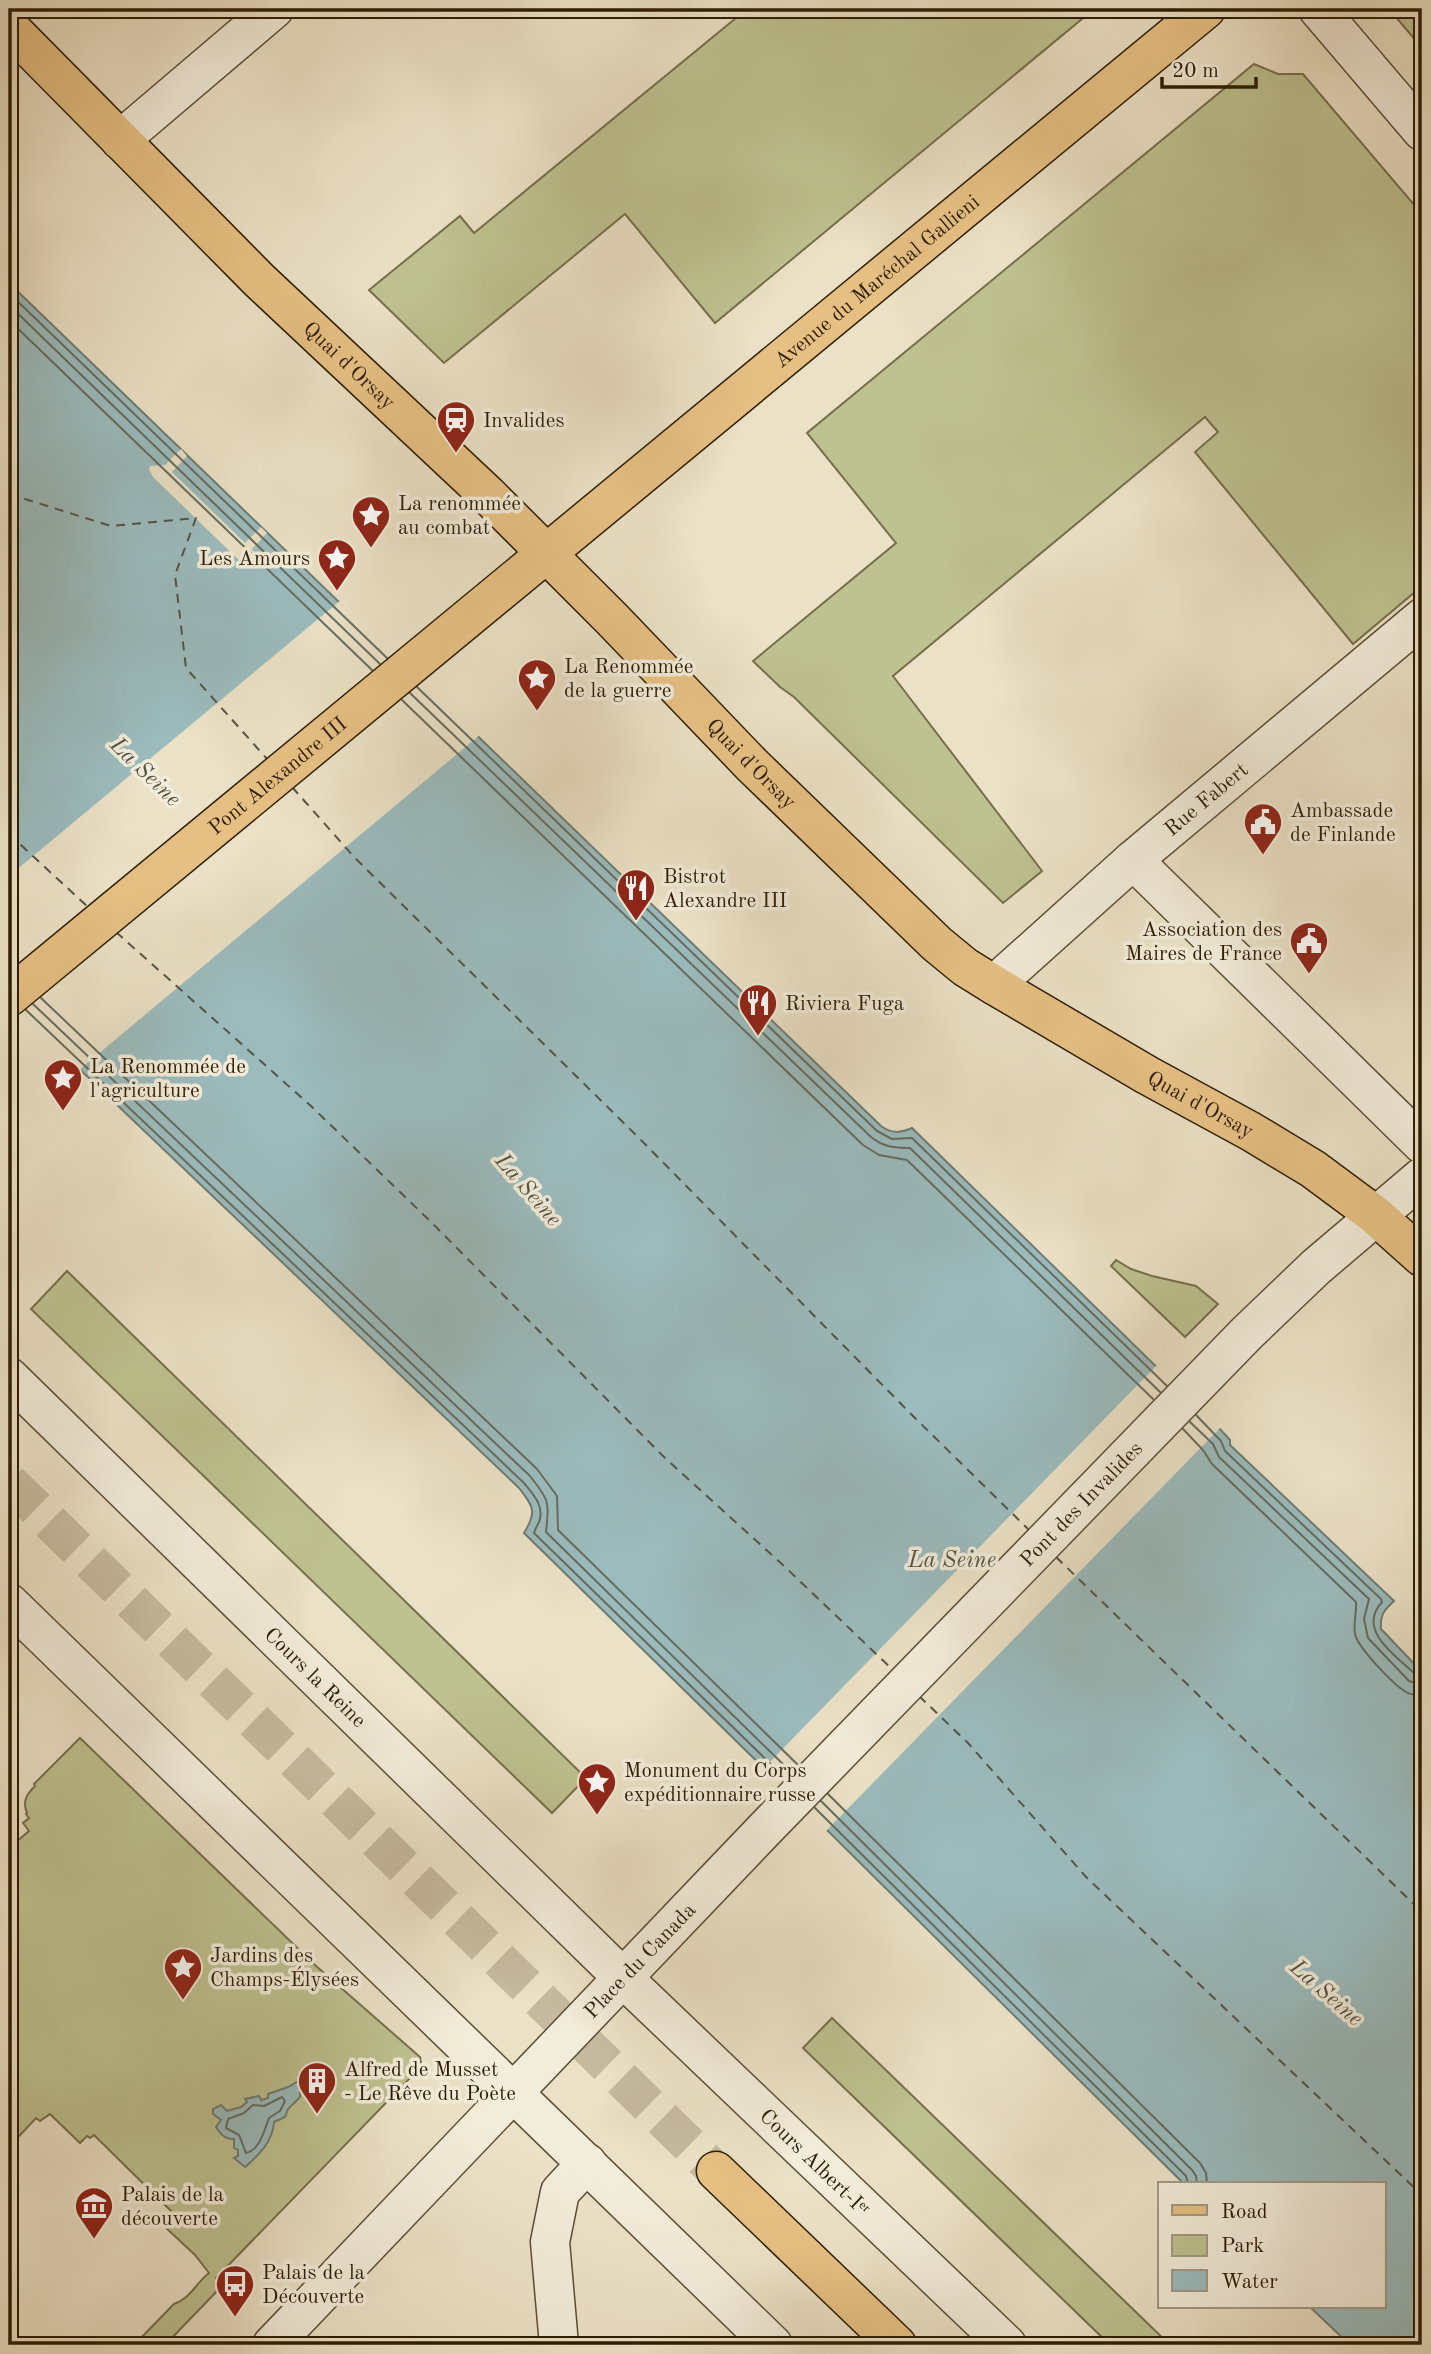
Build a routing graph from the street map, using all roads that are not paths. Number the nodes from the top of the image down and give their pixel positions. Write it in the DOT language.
graph roads {
  1 [pos="274,9"];
  2 [pos="1206,9"];
  3 [pos="1318,9"];
  4 [pos="9,27"];
  5 [pos="1422,131"];
  6 [pos="120,140"];
  7 [pos="546,553"];
  8 [pos="1422,618"];
  9 [pos="1133,860"];
  10 [pos="994,985"];
  11 [pos="9,997"];
  12 [pos="1422,1144"];
  13 [pos="1422,1177"];
  14 [pos="1375,1215"];
  15 [pos="1422,1257"];
  16 [pos="9,1377"];
  17 [pos="9,1603"];
  18 [pos="764,1830"];
  19 [pos="623,1978"];
  20 [pos="515,2093"];
  21 [pos="587,2163"];
  22 [pos="716,2171"];
  23 [pos="271,2345"];
  24 [pos="559,2345"];
  25 [pos="773,2345"];
  26 [pos="897,2345"];
  27 [pos="1007,2345"];
  1 -- 6 [label="street"];
  2 -- 7 [label="main road, Avenue du Maréchal Gallieni"];
  3 -- 5 [label="street"];
  4 -- 6 [label="main road, Quai d'Orsay"];
  6 -- 7 [label="main road, Quai d'Orsay"];
  7 -- 10 [label="main road, Quai d'Orsay"];
  7 -- 11 [label="main road, Pont Alexandre III"];
  8 -- 9 [label="street, Rue Fabert"];
  9 -- 10 [label="street, Rue Fabert"];
  9 -- 12 [label="street"];
  10 -- 14 [label="main road, Quai d'Orsay"];
  13 -- 14 [label="street, Pont des Invalides"];
  14 -- 15 [label="main road, Quai d'Orsay"];
  14 -- 18 [label="street, Pont des Invalides"];
  16 -- 19 [label="street, Cours la Reine"];
  17 -- 20 [label="street"];
  18 -- 19 [label="street, Place du Canada"];
  19 -- 20 [label="street, Place du Canada"];
  19 -- 27 [label="street, Cours Albert-Iᵉʳ"];
  20 -- 21 [label="street"];
  20 -- 23 [label="street, Place du Canada"];
  21 -- 24 [label="street"];
  21 -- 25 [label="street"];
  22 -- 26 [label="main road"];
}
